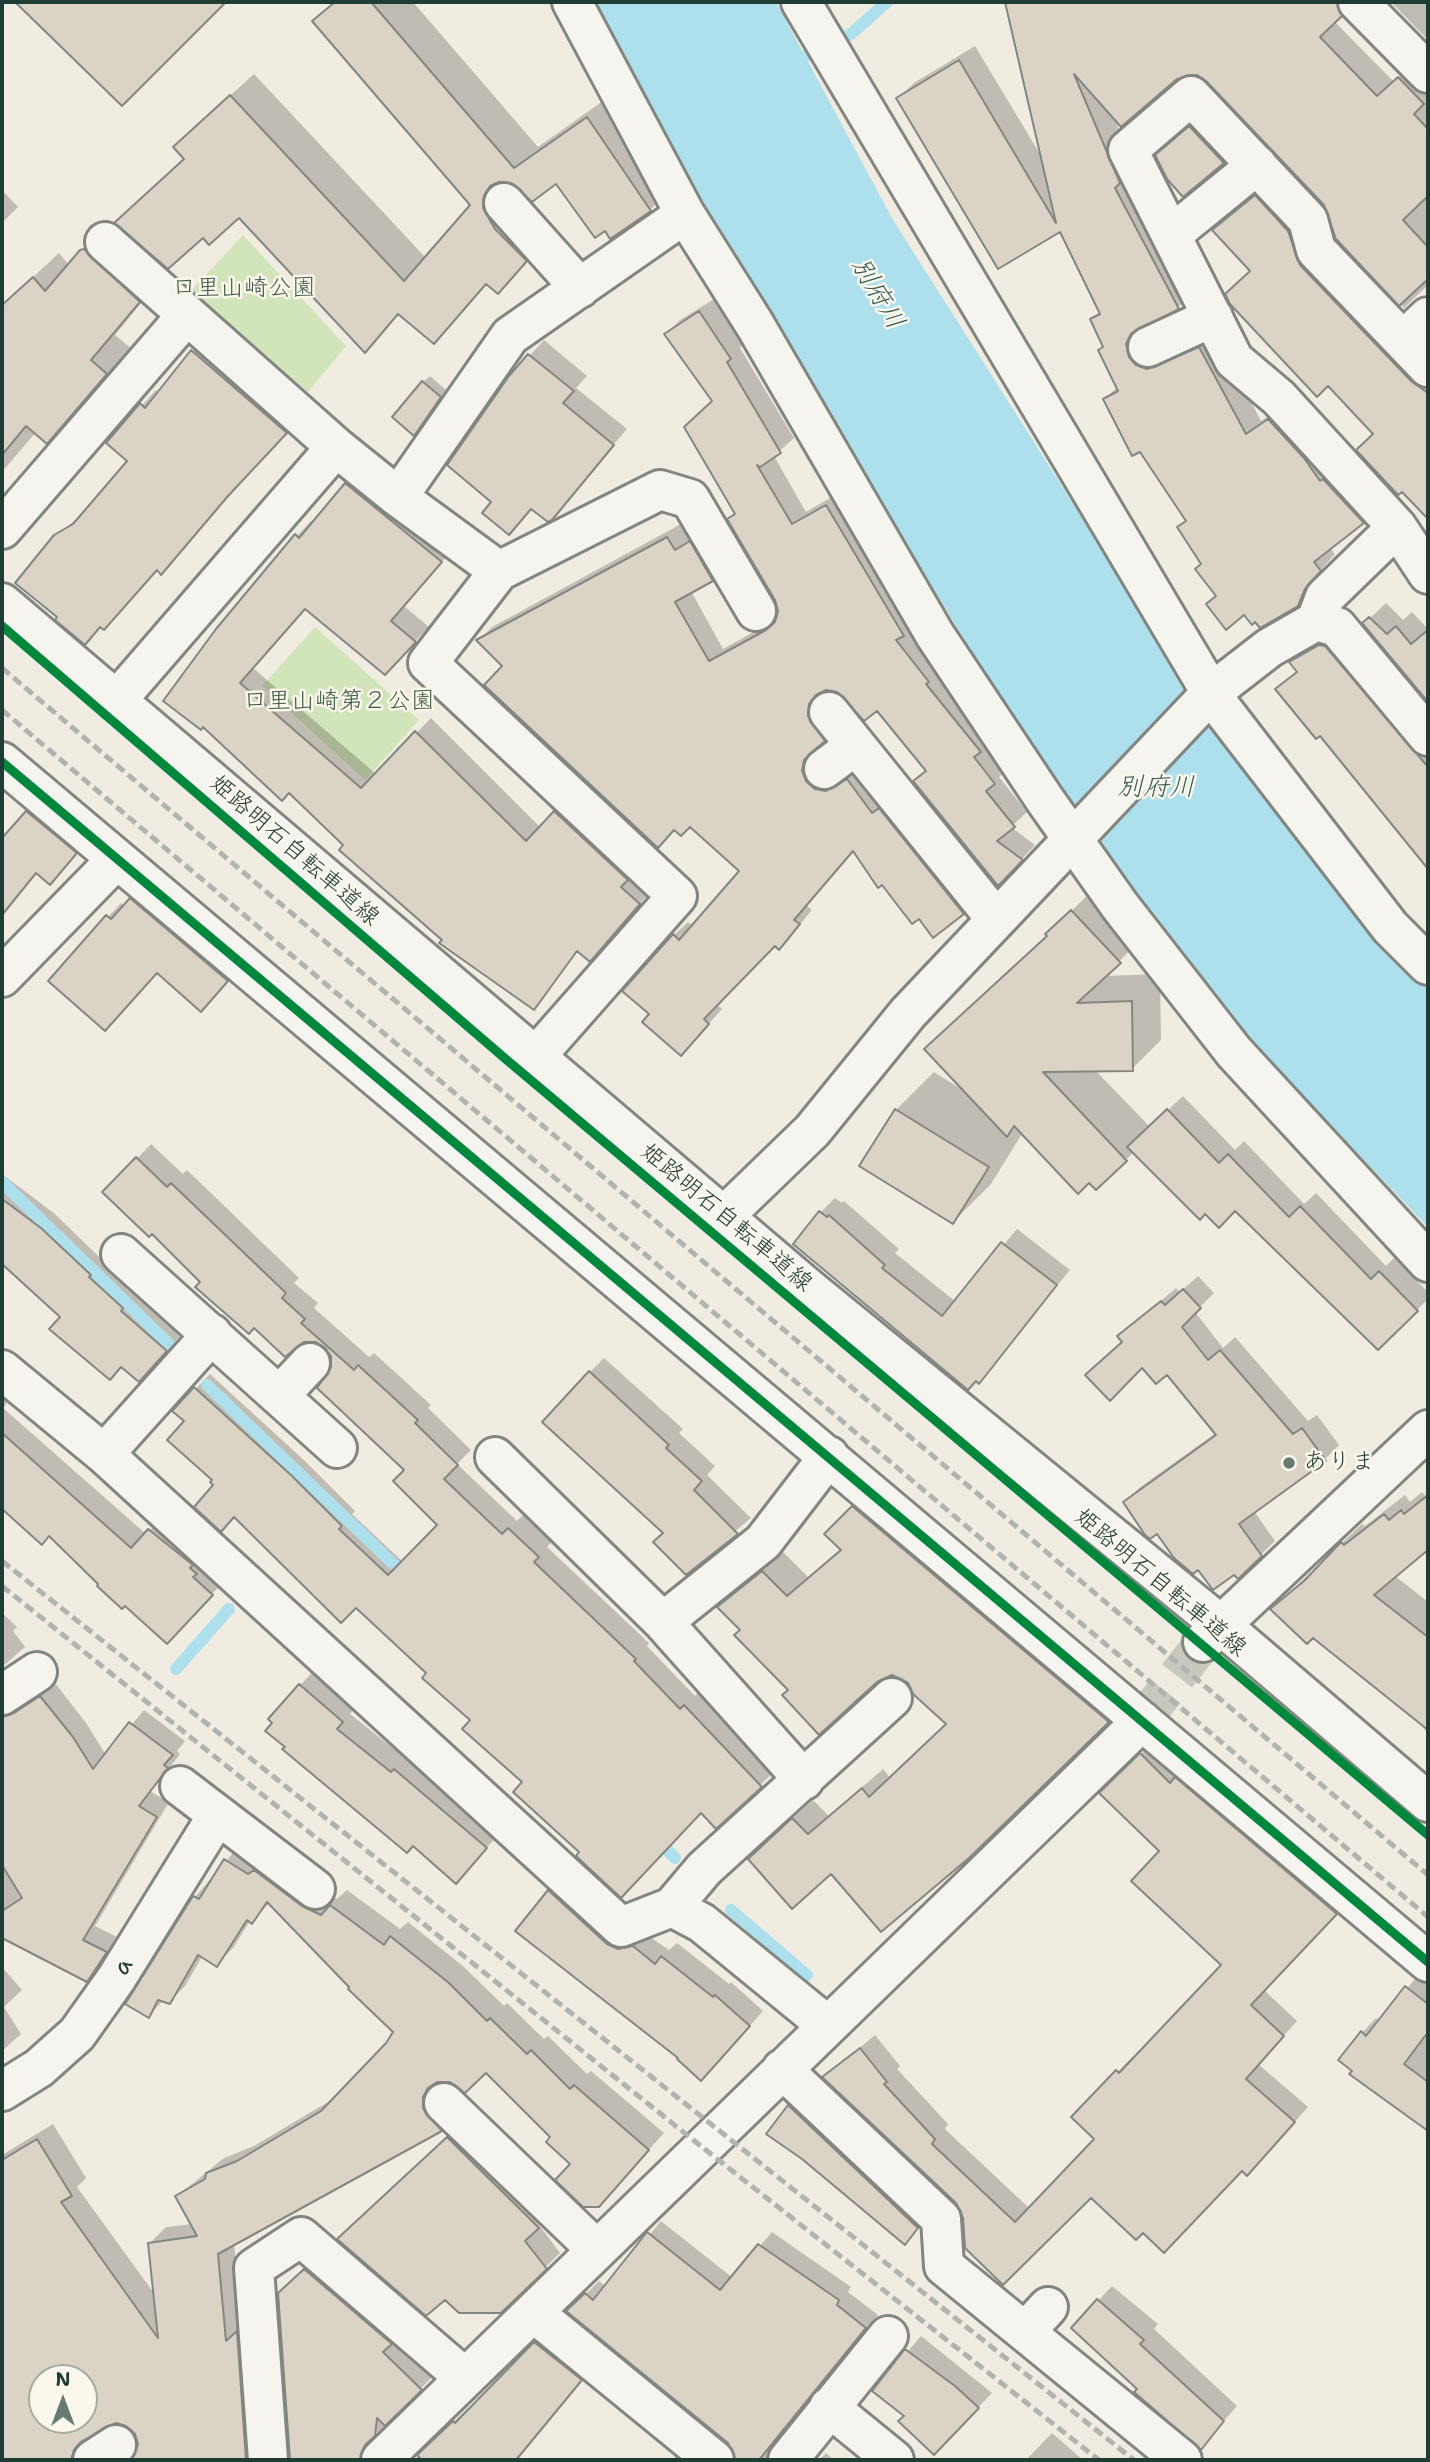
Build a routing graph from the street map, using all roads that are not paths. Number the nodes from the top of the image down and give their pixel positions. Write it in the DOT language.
graph roads {
  1 [pos="572,2"];
  2 [pos="801,2"];
  3 [pos="1358,2"];
  4 [pos="1428,73"];
  5 [pos="1257,165"];
  6 [pos="504,203"];
  7 [pos="685,214"];
  8 [pos="1171,235"];
  9 [pos="105,242"];
  10 [pos="580,288"];
  11 [pos="187,315"];
  12 [pos="1213,317"];
  13 [pos="1420,342"];
  14 [pos="1148,347"];
  15 [pos="336,447"];
  16 [pos="398,497"];
  17 [pos="1397,527"];
  18 [pos="2,529"];
  19 [pos="499,571"];
  20 [pos="1428,574"];
  21 [pos="2,603"];
  22 [pos="756,611"];
  23 [pos="1315,621"];
  24 [pos="1211,693"];
  25 [pos="116,701"];
  26 [pos="829,712"];
  27 [pos="1428,736"];
  28 [pos="855,746"];
  29 [pos="2,762"];
  30 [pos="824,769"];
  31 [pos="1072,838"];
  32 [pos="116,859"];
  33 [pos="996,919"];
  34 [pos="1428,965"];
  35 [pos="2,977"];
  36 [pos="536,1056"];
  37 [pos="724,1216"];
  38 [pos="121,1254"];
  39 [pos="1428,1262"];
  40 [pos="212,1334"];
  41 [pos="310,1363"];
  42 [pos="2,1370"];
  43 [pos="279,1396"];
  44 [pos="1428,1430"];
  45 [pos="337,1448"];
  46 [pos="104,1454"];
  47 [pos="830,1455"];
  48 [pos="495,1457"];
  49 [pos="663,1622"];
  50 [pos="1212,1635"];
  51 [pos="37,1672"];
  52 [pos="2,1695"];
  53 [pos="892,1698"];
  54 [pos="1142,1721"];
  55 [pos="804,1780"];
  56 [pos="180,1786"];
  57 [pos="1428,1801"];
  58 [pos="217,1816"];
  59 [pos="316,1889"];
  60 [pos="687,1889"];
  61 [pos="1428,1962"];
  62 [pos="828,2026"];
  63 [pos="782,2069"];
  64 [pos="2,2091"];
  65 [pos="444,2103"];
  66 [pos="596,2249"];
  67 [pos="534,2313"];
  68 [pos="888,2336"];
  69 [pos="465,2378"];
  70 [pos="829,2407"];
  71 [pos="268,2460"];
  72 [pos="381,2460"];
  73 [pos="714,2460"];
  74 [pos="788,2460"];
  75 [pos="894,2460"];
  76 [pos="1182,2460"];
  1 -- 7 [label="street"];
  2 -- 24 [label="street"];
  3 -- 4 [label="street"];
  5 -- 8 [label="street"];
  5 -- 8 [label="street"];
  5 -- 13 [label="street"];
  6 -- 10 [label="street"];
  7 -- 10 [label="street"];
  7 -- 31 [label="street"];
  8 -- 12 [label="street"];
  9 -- 11 [label="street"];
  10 -- 16 [label="street"];
  11 -- 15 [label="street"];
  11 -- 18 [label="street"];
  12 -- 14 [label="street"];
  12 -- 17 [label="street"];
  15 -- 16 [label="street"];
  15 -- 25 [label="street"];
  16 -- 19 [label="street"];
  17 -- 20 [label="street"];
  17 -- 23 [label="street"];
  19 -- 22 [label="street"];
  19 -- 36 [label="street"];
  21 -- 25 [label="street"];
  23 -- 24 [label="street"];
  23 -- 27 [label="street"];
  24 -- 31 [label="street"];
  24 -- 34 [label="street"];
  25 -- 36 [label="street"];
  26 -- 28 [label="street"];
  28 -- 30 [label="street"];
  28 -- 33 [label="street"];
  29 -- 32 [label="street"];
  31 -- 33 [label="street"];
  31 -- 39 [label="street"];
  32 -- 35 [label="street"];
  32 -- 47 [label="street"];
  33 -- 37 [label="street"];
  36 -- 37 [label="street"];
  37 -- 50 [label="street"];
  38 -- 40 [label="street"];
  40 -- 43 [label="street"];
  40 -- 46 [label="street"];
  41 -- 43 [label="street"];
  42 -- 46 [label="street"];
  43 -- 45 [label="street"];
  44 -- 50 [label="street"];
  46 -- 60 [label="street"];
  47 -- 49 [label="street"];
  47 -- 54 [label="street"];
  48 -- 49 [label="street"];
  49 -- 55 [label="street"];
  50 -- 57 [label="street"];
  51 -- 52 [label="street"];
  53 -- 55 [label="street"];
  54 -- 61 [label="street"];
  54 -- 62 [label="street"];
  55 -- 60 [label="street"];
  56 -- 58 [label="street"];
  58 -- 59 [label="street"];
  58 -- 64 [label="street, a"];
  60 -- 62 [label="street"];
  62 -- 63 [label="street"];
  63 -- 66 [label="street"];
  63 -- 76 [label="street"];
  65 -- 66 [label="street"];
  66 -- 67 [label="street"];
  67 -- 69 [label="street"];
  67 -- 73 [label="street"];
  68 -- 70 [label="street"];
  69 -- 71 [label="street"];
  69 -- 72 [label="street"];
  70 -- 74 [label="street"];
  70 -- 75 [label="street"];
}
